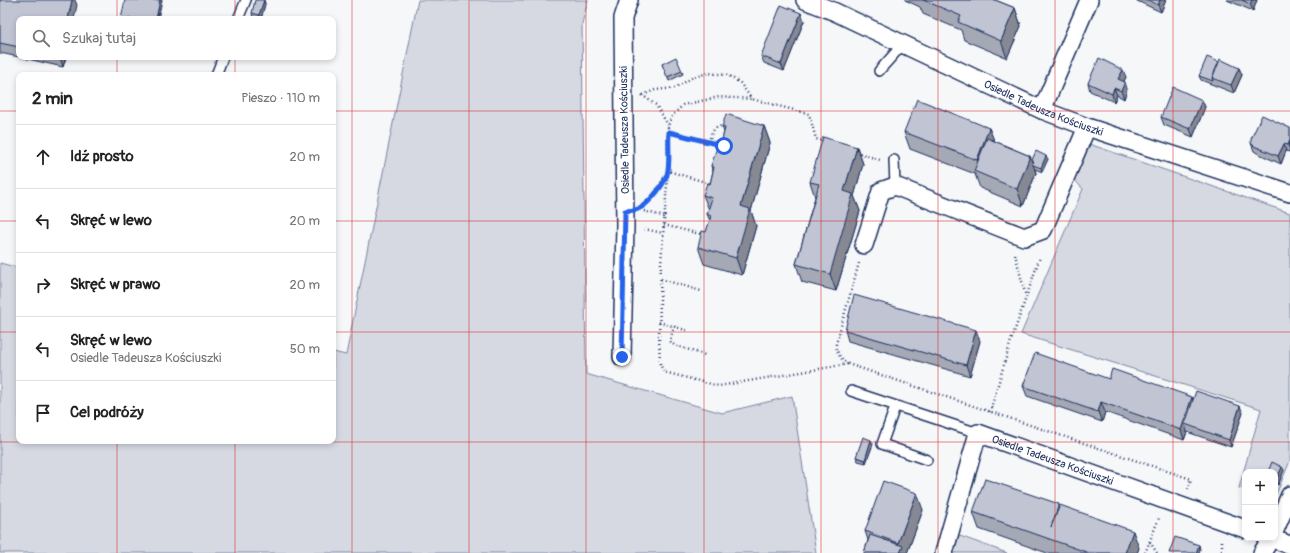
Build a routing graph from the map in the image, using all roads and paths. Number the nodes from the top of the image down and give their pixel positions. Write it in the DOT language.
graph roads {
  1 [pos="246,0"];
  2 [pos="629,0"];
  3 [pos="805,0"];
  4 [pos="1089,0"];
  5 [pos="239,16"];
  6 [pos="904,44"];
  7 [pos="222,60"];
  8 [pos="879,71"];
  9 [pos="217,72"];
  10 [pos="624,86"];
  11 [pos="643,95"];
  12 [pos="752,99"];
  13 [pos="1042,110"];
  14 [pos="668,126"];
  15 [pos="1087,127"];
  16 [pos="731,128"];
  17 [pos="669,132"];
  18 [pos="709,142"];
  19 [pos="830,143"];
  20 [pos="724,146"];
  21 [pos="851,150"];
  22 [pos="894,162"];
  23 [pos="668,171"];
  24 [pos="714,184"];
  25 [pos="896,186"];
  26 [pos="1290,194"];
  27 [pos="631,210"];
  28 [pos="665,217"];
  29 [pos="664,225"];
  30 [pos="1008,231"];
  31 [pos="706,236"];
  32 [pos="864,245"];
  33 [pos="1040,257"];
  34 [pos="661,278"];
  35 [pos="701,291"];
  36 [pos="1026,298"];
  37 [pos="659,322"];
  38 [pos="674,326"];
  39 [pos="689,331"];
  40 [pos="705,355"];
  41 [pos="622,357"];
  42 [pos="848,364"];
  43 [pos="851,391"];
  44 [pos="895,407"];
  45 [pos="990,412"];
  46 [pos="978,433"];
  47 [pos="927,460"];
  48 [pos="1290,495"];
  49 [pos="1165,501"];
  50 [pos="1182,507"];
  51 [pos="1278,523"];
  52 [pos="1242,528"];
  53 [pos="1150,541"];
  54 [pos="1269,541"];
  55 [pos="1278,541"];
  56 [pos="1290,545"];
  57 [pos="1222,549"];
  58 [pos="944,553"];
  59 [pos="1145,553"];
  60 [pos="1157,553"];
  61 [pos="1219,553"];
  62 [pos="1262,553"];
  1 -- 5 [label="lane"];
  2 -- 10 [label="street, Osiedle Tadeusza Kościuszki"];
  3 -- 6 [label="street, Osiedle Tadeusza Kościuszki"];
  4 -- 13 [label="street"];
  6 -- 8 [label="lane"];
  6 -- 13 [label="street, Osiedle Tadeusza Kościuszki"];
  7 -- 9 [label="lane"];
  10 -- 11 [label="path"];
  10 -- 27 [label="street, Osiedle Tadeusza Kościuszki"];
  11 -- 12 [label="path"];
  11 -- 14 [label="path"];
  12 -- 14 [label="path"];
  12 -- 19 [label="path"];
  13 -- 15 [label="street, Osiedle Tadeusza Kościuszki"];
  14 -- 17 [label="path"];
  15 -- 26 [label="street, Osiedle Tadeusza Kościuszki"];
  15 -- 30 [label="street"];
  16 -- 18 [label="path"];
  17 -- 18 [label="path"];
  17 -- 23 [label="path"];
  18 -- 20 [label="path"];
  21 -- 22 [label="path"];
  22 -- 25 [label="lane"];
  23 -- 24 [label="path"];
  23 -- 27 [label="path"];
  23 -- 28 [label="path"];
  25 -- 30 [label="street"];
  25 -- 32 [label="street"];
  27 -- 28 [label="path"];
  27 -- 41 [label="street, Osiedle Tadeusza Kościuszki"];
  28 -- 29 [label="path"];
  29 -- 31 [label="path"];
  29 -- 34 [label="path"];
  30 -- 36 [label="path"];
  32 -- 42 [label="path"];
  33 -- 36 [label="path"];
  34 -- 35 [label="path"];
  34 -- 37 [label="path"];
  36 -- 45 [label="path"];
  37 -- 38 [label="path"];
  37 -- 42 [label="path"];
  38 -- 39 [label="path"];
  38 -- 40 [label="path"];
  42 -- 45 [label="path"];
  43 -- 44 [label="lane"];
  44 -- 46 [label="lane"];
  44 -- 47 [label="lane"];
  45 -- 50 [label="path"];
  46 -- 49 [label="street, Osiedle Tadeusza Kościuszki"];
  46 -- 58 [label="street, Osiedle Tadeusza Kościuszki"];
  48 -- 51 [label="street"];
  49 -- 50 [label="street, Osiedle Tadeusza Kościuszki"];
  49 -- 53 [label="path"];
  50 -- 52 [label="street, Osiedle Tadeusza Kościuszki"];
  53 -- 59 [label="path"];
  53 -- 60 [label="path"];
  54 -- 62 [label="street"];
  55 -- 56 [label="street"];
  57 -- 61 [label="path"];
}
